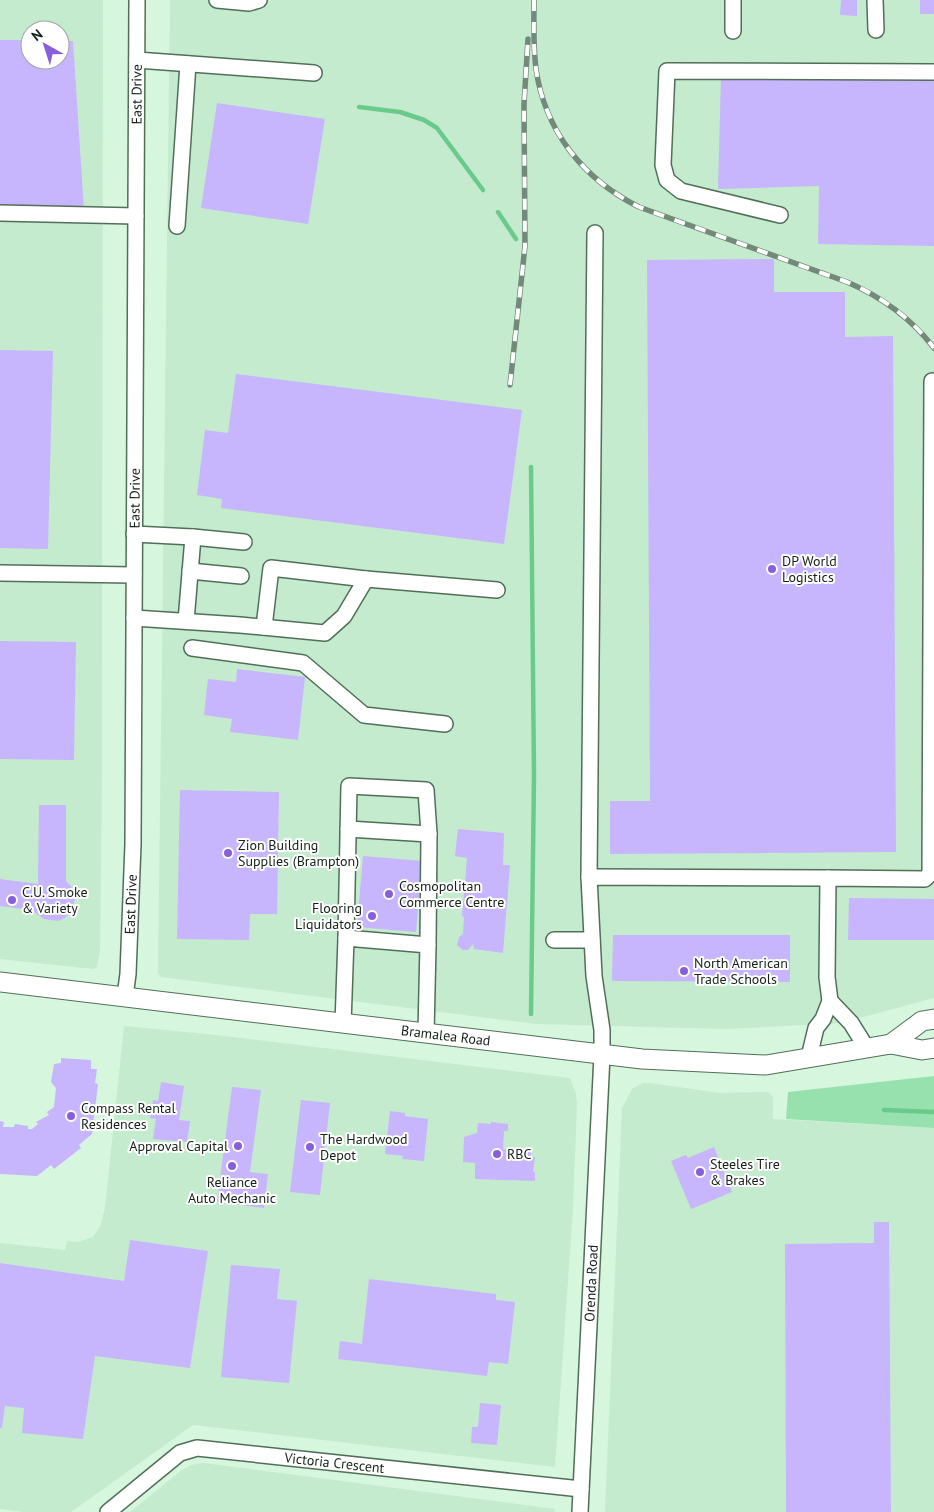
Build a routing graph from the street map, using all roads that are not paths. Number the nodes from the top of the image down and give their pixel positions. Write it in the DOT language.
graph roads {
  1 [pos="137,0"];
  2 [pos="217,0"];
  3 [pos="260,0"];
  4 [pos="733,0"];
  5 [pos="876,0"];
  6 [pos="876,30"];
  7 [pos="733,31"];
  8 [pos="137,60"];
  9 [pos="188,64"];
  10 [pos="934,72"];
  11 [pos="314,73"];
  12 [pos="0,213"];
  13 [pos="780,214"];
  14 [pos="136,216"];
  15 [pos="177,226"];
  16 [pos="595,233"];
  17 [pos="932,381"];
  18 [pos="933,489"];
  19 [pos="134,534"];
  20 [pos="193,537"];
  21 [pos="244,542"];
  22 [pos="190,571"];
  23 [pos="0,573"];
  24 [pos="134,575"];
  25 [pos="242,576"];
  26 [pos="366,579"];
  27 [pos="498,590"];
  28 [pos="134,618"];
  29 [pos="186,621"];
  30 [pos="264,627"];
  31 [pos="192,648"];
  32 [pos="445,724"];
  33 [pos="348,829"];
  34 [pos="429,834"];
  35 [pos="589,877"];
  36 [pos="828,878"];
  37 [pos="346,938"];
  38 [pos="554,940"];
  39 [pos="592,940"];
  40 [pos="428,945"];
  41 [pos="0,982"];
  42 [pos="125,996"];
  43 [pos="830,1001"];
  44 [pos="934,1019"];
  45 [pos="343,1024"];
  46 [pos="426,1034"];
  47 [pos="891,1044"];
  48 [pos="866,1047"];
  49 [pos="934,1048"];
  50 [pos="602,1054"];
  51 [pos="810,1057"];
  52 [pos="581,1489"];
  53 [pos="108,1512"];
  54 [pos="580,1512"];
  1 -- 8 [label="street, East Drive"];
  2 -- 3 [label="street"];
  4 -- 7 [label="street"];
  5 -- 6 [label="street"];
  8 -- 9 [label="street"];
  8 -- 14 [label="street, East Drive"];
  9 -- 11 [label="street"];
  9 -- 15 [label="street"];
  10 -- 13 [label="street"];
  12 -- 14 [label="street"];
  14 -- 19 [label="street, East Drive"];
  16 -- 35 [label="street, Orenda Road"];
  17 -- 18 [label="street"];
  18 -- 36 [label="street"];
  19 -- 20 [label="street"];
  19 -- 24 [label="street, East Drive"];
  20 -- 21 [label="street"];
  20 -- 22 [label="street"];
  22 -- 25 [label="street"];
  22 -- 29 [label="street"];
  23 -- 24 [label="street"];
  24 -- 28 [label="street, East Drive"];
  26 -- 27 [label="street"];
  26 -- 30 [label="street"];
  26 -- 30 [label="street"];
  28 -- 29 [label="street"];
  28 -- 42 [label="street, East Drive"];
  29 -- 30 [label="street"];
  31 -- 32 [label="street"];
  33 -- 34 [label="street"];
  33 -- 34 [label="street"];
  33 -- 37 [label="street"];
  34 -- 40 [label="street"];
  35 -- 36 [label="street"];
  35 -- 39 [label="street, Orenda Road"];
  36 -- 43 [label="street"];
  37 -- 40 [label="street"];
  37 -- 45 [label="street"];
  38 -- 39 [label="street"];
  39 -- 50 [label="street, Orenda Road"];
  40 -- 46 [label="street"];
  41 -- 42 [label="main road, Bramalea Road"];
  42 -- 45 [label="main road, Bramalea Road"];
  43 -- 48 [label="street"];
  43 -- 51 [label="street"];
  44 -- 47 [label="main road, Bramalea Road"];
  45 -- 46 [label="main road, Bramalea Road"];
  46 -- 50 [label="main road, Bramalea Road"];
  47 -- 48 [label="main road, Bramalea Road"];
  47 -- 49 [label="main road, Bramalea Road"];
  48 -- 51 [label="main road, Bramalea Road"];
  50 -- 51 [label="main road, Bramalea Road"];
  50 -- 52 [label="street, Orenda Road"];
  52 -- 53 [label="street, Victoria Crescent"];
  52 -- 54 [label="street, Orenda Road"];
}
